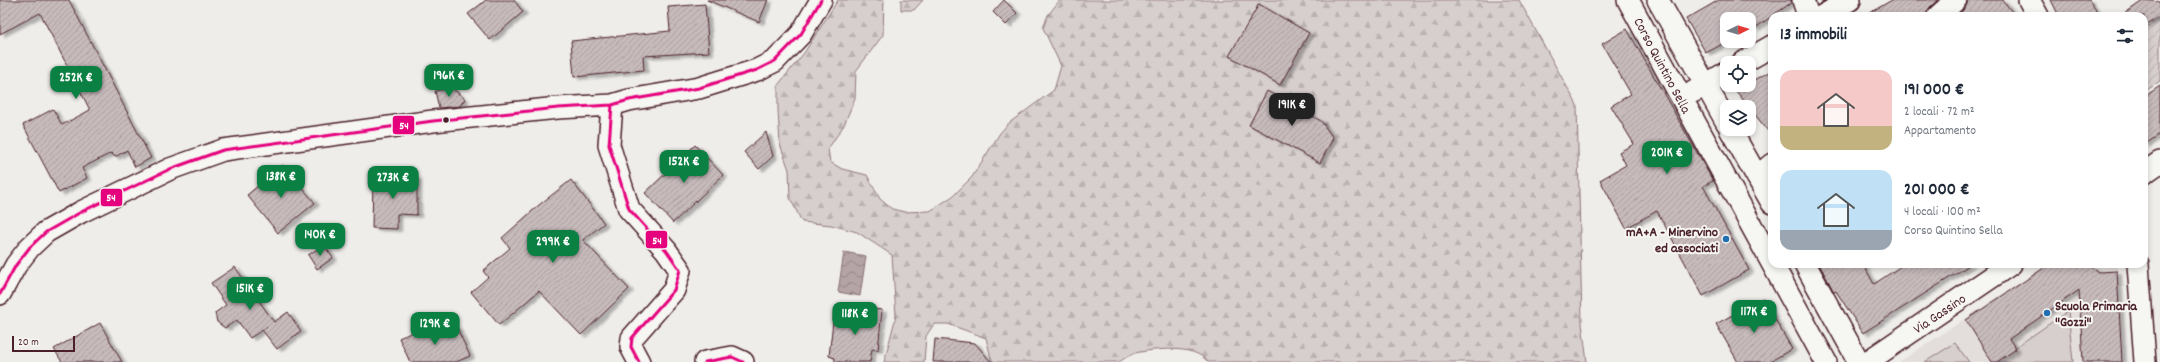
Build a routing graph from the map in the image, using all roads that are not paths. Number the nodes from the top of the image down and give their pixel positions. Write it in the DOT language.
graph roads {
  1 [pos="821,0"];
  2 [pos="1628,0"];
  3 [pos="1658,0"];
  4 [pos="1803,0"];
  5 [pos="1850,0"];
  6 [pos="1956,0"];
  7 [pos="2029,0"];
  8 [pos="1807,12"];
  9 [pos="1829,12"];
  10 [pos="1942,12"];
  11 [pos="2036,12"];
  12 [pos="1768,48"];
  13 [pos="1754,56"];
  14 [pos="1720,76"];
  15 [pos="1705,85"];
  16 [pos="1681,100"];
  17 [pos="612,105"];
  18 [pos="1720,111"];
  19 [pos="1736,136"];
  20 [pos="2160,162"];
  21 [pos="1765,170"];
  22 [pos="2148,170"];
  23 [pos="1768,184"];
  24 [pos="1768,257"];
  25 [pos="1774,268"];
  26 [pos="1807,268"];
  27 [pos="2005,268"];
  28 [pos="2138,268"];
  29 [pos="0,294"];
  30 [pos="639,362"];
  31 [pos="705,362"];
  32 [pos="743,362"];
  33 [pos="1826,362"];
  34 [pos="1859,362"];
  35 [pos="1867,362"];
  36 [pos="2145,362"];
  1 -- 17 [label="street"];
  2 -- 16 [label="street, Corso Quintino Sella"];
  3 -- 15 [label="street, Corso Quintino Sella"];
  4 -- 8 [label="street"];
  5 -- 9 [label="street"];
  6 -- 10 [label="street"];
  7 -- 11 [label="street"];
  12 -- 13 [label="street"];
  14 -- 15 [label="street"];
  15 -- 16 [label="street"];
  15 -- 18 [label="street, Corso Quintino Sella"];
  16 -- 24 [label="street, Corso Quintino Sella"];
  17 -- 29 [label="street"];
  17 -- 30 [label="street"];
  19 -- 21 [label="street"];
  20 -- 22 [label="street"];
  21 -- 23 [label="street"];
  25 -- 33 [label="street, Corso Quintino Sella"];
  26 -- 34 [label="street"];
  27 -- 35 [label="street, Via Gassino"];
  28 -- 36 [label="street"];
  31 -- 32 [label="street"];
}
